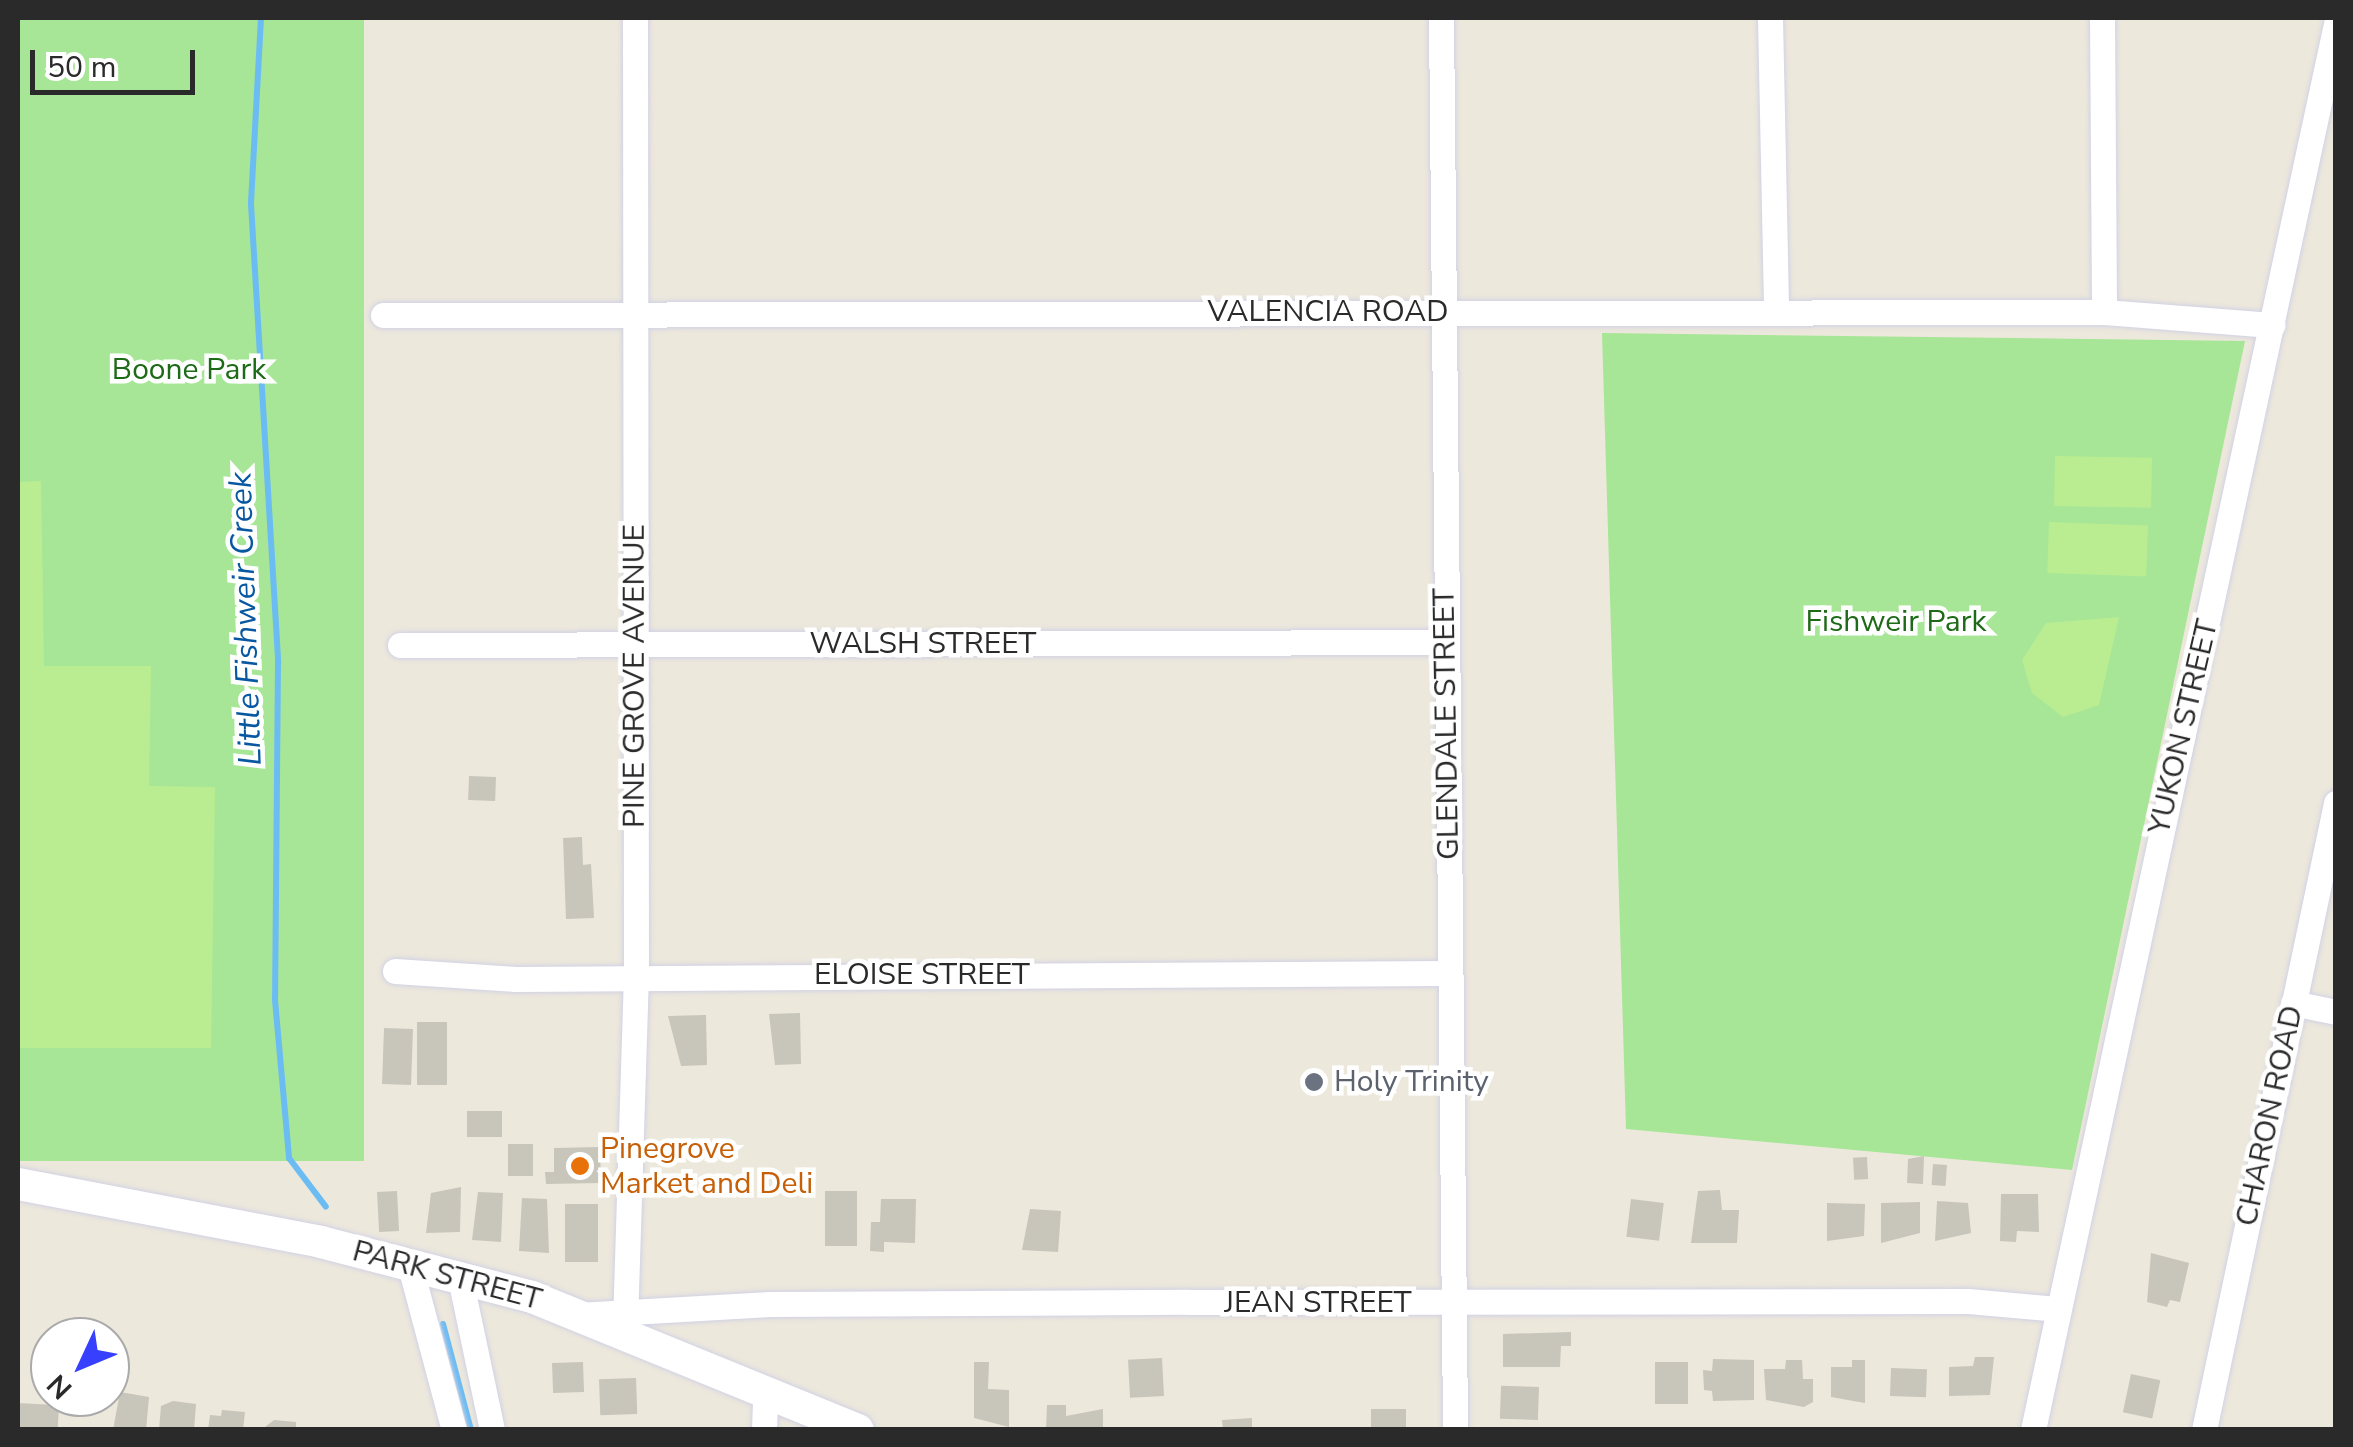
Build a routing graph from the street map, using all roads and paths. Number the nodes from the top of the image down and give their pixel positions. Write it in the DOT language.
graph roads {
  1 [pos="636,18"];
  2 [pos="1441,18"];
  3 [pos="1770,18"];
  4 [pos="2102,18"];
  5 [pos="2336,24"];
  6 [pos="1442,312"];
  7 [pos="1776,312"];
  8 [pos="2104,312"];
  9 [pos="633,314"];
  10 [pos="383,315"];
  11 [pos="2272,325"];
  12 [pos="1446,642"];
  13 [pos="400,644"];
  14 [pos="634,645"];
  15 [pos="2336,802"];
  16 [pos="395,971"];
  17 [pos="1450,973"];
  18 [pos="636,975"];
  19 [pos="2293,1003"];
  20 [pos="2336,1012"];
  21 [pos="18,1184"];
  22 [pos="410,1266"];
  23 [pos="460,1278"];
  24 [pos="1452,1303"];
  25 [pos="2057,1309"];
  26 [pos="625,1323"];
  27 [pos="764,1394"];
  28 [pos="454,1430"];
  29 [pos="492,1430"];
  30 [pos="764,1430"];
  31 [pos="858,1430"];
  32 [pos="1455,1430"];
  33 [pos="2033,1430"];
  34 [pos="2204,1430"];
  1 -- 9 [label="street, PINE GROVE AVENUE"];
  2 -- 6 [label="street, GLENDALE STREET"];
  3 -- 7 [label="street"];
  4 -- 8 [label="street"];
  5 -- 11 [label="street, YUKON STREET"];
  6 -- 7 [label="street, VALENCIA ROAD"];
  6 -- 9 [label="street, VALENCIA ROAD"];
  6 -- 12 [label="street, GLENDALE STREET"];
  7 -- 8 [label="street, VALENCIA ROAD"];
  8 -- 11 [label="street, VALENCIA ROAD"];
  9 -- 10 [label="street, VALENCIA ROAD"];
  9 -- 14 [label="street, PINE GROVE AVENUE"];
  11 -- 25 [label="street, YUKON STREET"];
  12 -- 14 [label="street, WALSH STREET"];
  12 -- 17 [label="street, GLENDALE STREET"];
  13 -- 14 [label="street, WALSH STREET"];
  14 -- 18 [label="street, PINE GROVE AVENUE"];
  15 -- 19 [label="street, CHARON ROAD"];
  16 -- 18 [label="street, ELOISE STREET"];
  17 -- 18 [label="street, ELOISE STREET"];
  17 -- 24 [label="street, GLENDALE STREET"];
  18 -- 26 [label="street, PINE GROVE AVENUE"];
  19 -- 20 [label="street"];
  19 -- 34 [label="street, CHARON ROAD"];
  21 -- 22 [label="street, PARK STREET"];
  22 -- 23 [label="street, PARK STREET"];
  22 -- 28 [label="street"];
  23 -- 26 [label="street, PARK STREET"];
  23 -- 29 [label="street"];
  24 -- 25 [label="street, JEAN STREET"];
  24 -- 26 [label="street, JEAN STREET"];
  24 -- 32 [label="street, GLENDALE STREET"];
  25 -- 33 [label="street, YUKON STREET"];
  26 -- 27 [label="street, PARK STREET"];
  27 -- 30 [label="street"];
  27 -- 31 [label="street, PARK STREET"];
}
